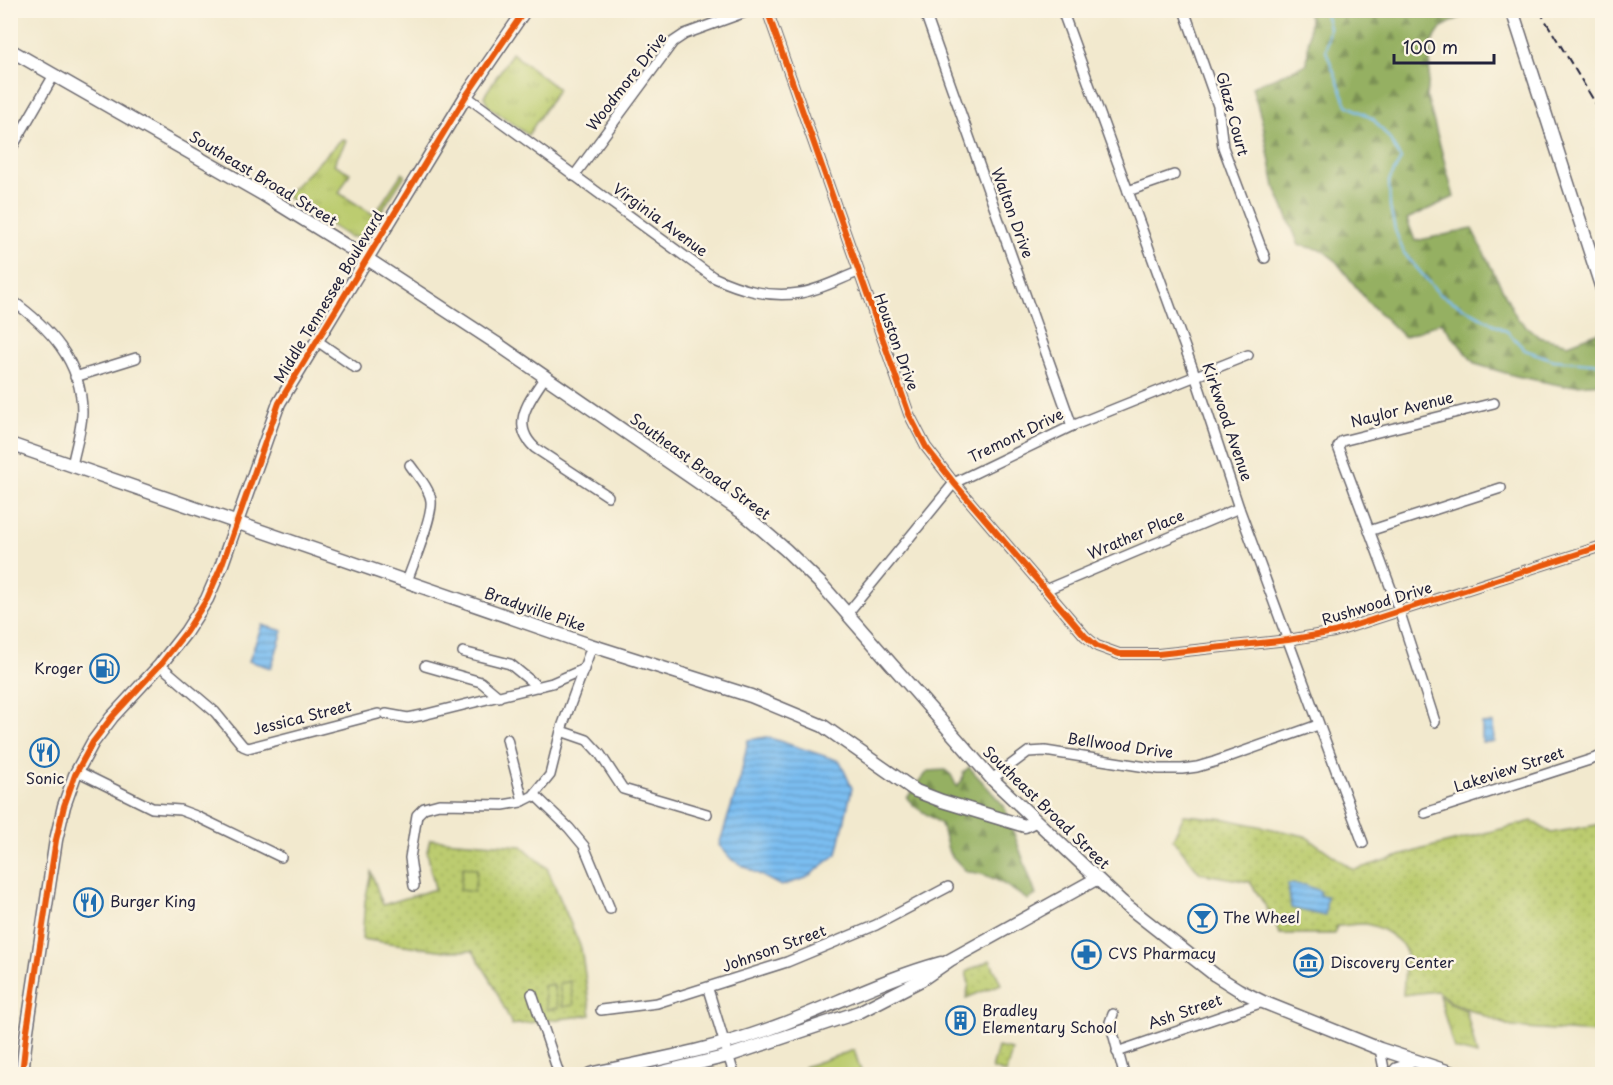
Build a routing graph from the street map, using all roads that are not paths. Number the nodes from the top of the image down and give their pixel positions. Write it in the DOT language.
graph roads {
  1 [pos="525,10"];
  2 [pos="752,10"];
  3 [pos="767,10"];
  4 [pos="924,10"];
  5 [pos="1062,10"];
  6 [pos="1184,10"];
  7 [pos="1513,13"];
  8 [pos="10,51"];
  9 [pos="54,75"];
  10 [pos="466,96"];
  11 [pos="10,151"];
  12 [pos="1174,175"];
  13 [pos="574,176"];
  14 [pos="1128,191"];
  15 [pos="366,258"];
  16 [pos="1264,258"];
  17 [pos="858,272"];
  18 [pos="1602,290"];
  19 [pos="10,299"];
  20 [pos="316,340"];
  21 [pos="1248,355"];
  22 [pos="136,358"];
  23 [pos="356,368"];
  24 [pos="1195,375"];
  25 [pos="75,376"];
  26 [pos="545,377"];
  27 [pos="1494,403"];
  28 [pos="1072,426"];
  29 [pos="10,444"];
  30 [pos="410,465"];
  31 [pos="72,466"];
  32 [pos="954,483"];
  33 [pos="1501,488"];
  34 [pos="608,496"];
  35 [pos="1239,508"];
  36 [pos="237,522"];
  37 [pos="1368,531"];
  38 [pos="1602,546"];
  39 [pos="407,581"];
  40 [pos="1045,590"];
  41 [pos="1399,610"];
  42 [pos="847,614"];
  43 [pos="1085,636"];
  44 [pos="1287,640"];
  45 [pos="592,646"];
  46 [pos="463,652"];
  47 [pos="160,665"];
  48 [pos="425,666"];
  49 [pos="584,669"];
  50 [pos="538,687"];
  51 [pos="499,697"];
  52 [pos="1435,722"];
  53 [pos="1318,725"];
  54 [pos="561,730"];
  55 [pos="507,739"];
  56 [pos="1602,756"];
  57 [pos="77,771"];
  58 [pos="992,779"];
  59 [pos="535,795"];
  60 [pos="523,801"];
  61 [pos="1425,813"];
  62 [pos="707,814"];
  63 [pos="1035,821"];
  64 [pos="1363,843"];
  65 [pos="282,858"];
  66 [pos="1096,879"];
  67 [pos="414,886"];
  68 [pos="948,887"];
  69 [pos="610,909"];
  70 [pos="950,960"];
  71 [pos="708,989"];
  72 [pos="532,994"];
  73 [pos="1263,1002"];
  74 [pos="601,1010"];
  75 [pos="1113,1014"];
  76 [pos="724,1043"];
  77 [pos="1380,1048"];
  78 [pos="1117,1052"];
  79 [pos="728,1056"];
  80 [pos="1417,1061"];
  81 [pos="22,1074"];
  82 [pos="559,1074"];
  83 [pos="590,1074"];
  84 [pos="654,1074"];
  85 [pos="734,1074"];
  86 [pos="1124,1074"];
  87 [pos="1385,1074"];
  88 [pos="1391,1074"];
  89 [pos="1456,1074"];
  1 -- 10 [label="main road, Middle Tennessee Boulevard"];
  2 -- 13 [label="street, Woodmore Drive"];
  3 -- 17 [label="street, Houston Drive"];
  4 -- 28 [label="street, Walton Drive"];
  5 -- 14 [label="street, Kirkwood Avenue"];
  6 -- 16 [label="street, Glaze Court"];
  7 -- 18 [label="main road"];
  8 -- 9 [label="main road, Southeast Broad Street"];
  9 -- 11 [label="street"];
  9 -- 15 [label="main road, Southeast Broad Street"];
  10 -- 13 [label="street, Virginia Avenue"];
  10 -- 15 [label="main road, Middle Tennessee Boulevard"];
  12 -- 14 [label="street"];
  13 -- 17 [label="street, Virginia Avenue"];
  14 -- 24 [label="street, Kirkwood Avenue"];
  15 -- 20 [label="main road, Middle Tennessee Boulevard"];
  15 -- 26 [label="main road, Southeast Broad Street"];
  17 -- 32 [label="street, Houston Drive"];
  19 -- 25 [label="street"];
  20 -- 23 [label="street"];
  20 -- 36 [label="main road, Middle Tennessee Boulevard"];
  21 -- 24 [label="street, Tremont Drive"];
  22 -- 25 [label="street"];
  24 -- 28 [label="street, Tremont Drive"];
  24 -- 35 [label="street, Kirkwood Avenue"];
  25 -- 31 [label="street"];
  26 -- 34 [label="street"];
  26 -- 42 [label="main road, Southeast Broad Street"];
  27 -- 37 [label="street, Naylor Avenue"];
  28 -- 32 [label="street, Tremont Drive"];
  29 -- 31 [label="main road, Bradyville Pike"];
  30 -- 39 [label="street"];
  31 -- 36 [label="main road, Bradyville Pike"];
  32 -- 40 [label="street, Houston Drive"];
  32 -- 42 [label="street, Tremont Drive"];
  33 -- 37 [label="street"];
  35 -- 40 [label="street, Wrather Place"];
  35 -- 44 [label="street, Kirkwood Avenue"];
  36 -- 39 [label="main road, Bradyville Pike"];
  36 -- 47 [label="main road, Middle Tennessee Boulevard"];
  37 -- 41 [label="street, Naylor Avenue"];
  38 -- 41 [label="street, Rushwood Drive"];
  39 -- 45 [label="main road, Bradyville Pike"];
  40 -- 43 [label="street, Houston Drive"];
  41 -- 44 [label="street, Rushwood Drive"];
  41 -- 52 [label="street, Naylor Avenue"];
  42 -- 58 [label="main road, Southeast Broad Street"];
  43 -- 44 [label="street, Rushwood Drive"];
  44 -- 53 [label="street, Kirkwood Avenue"];
  45 -- 49 [label="street"];
  45 -- 63 [label="main road, Bradyville Pike"];
  46 -- 50 [label="street"];
  47 -- 51 [label="street, Jessica Street"];
  47 -- 57 [label="main road, Middle Tennessee Boulevard"];
  48 -- 51 [label="street"];
  49 -- 50 [label="street, Jessica Street"];
  49 -- 54 [label="street"];
  50 -- 51 [label="street, Jessica Street"];
  53 -- 58 [label="street, Bellwood Drive"];
  53 -- 64 [label="street, Kirkwood Avenue"];
  54 -- 59 [label="street"];
  54 -- 62 [label="street"];
  55 -- 60 [label="street"];
  56 -- 61 [label="street, Lakeview Street"];
  57 -- 65 [label="street"];
  57 -- 81 [label="main road, Middle Tennessee Boulevard"];
  58 -- 63 [label="main road, Southeast Broad Street"];
  59 -- 60 [label="street"];
  59 -- 69 [label="street"];
  60 -- 67 [label="street"];
  63 -- 66 [label="main road, Southeast Broad Street"];
  66 -- 70 [label="main road"];
  66 -- 73 [label="main road, Southeast Broad Street"];
  68 -- 71 [label="street, Johnson Street"];
  70 -- 76 [label="main road"];
  70 -- 79 [label="main road"];
  71 -- 74 [label="street, Johnson Street"];
  71 -- 76 [label="street"];
  72 -- 82 [label="street"];
  73 -- 77 [label="main road, Southeast Broad Street"];
  73 -- 78 [label="street, Ash Street"];
  75 -- 78 [label="street"];
  76 -- 79 [label="street"];
  76 -- 83 [label="main road"];
  77 -- 80 [label="main road, Southeast Broad Street"];
  77 -- 87 [label="street"];
  78 -- 86 [label="street"];
  79 -- 84 [label="main road"];
  79 -- 85 [label="street"];
  80 -- 88 [label="street"];
  80 -- 89 [label="main road, Southeast Broad Street"];
}
